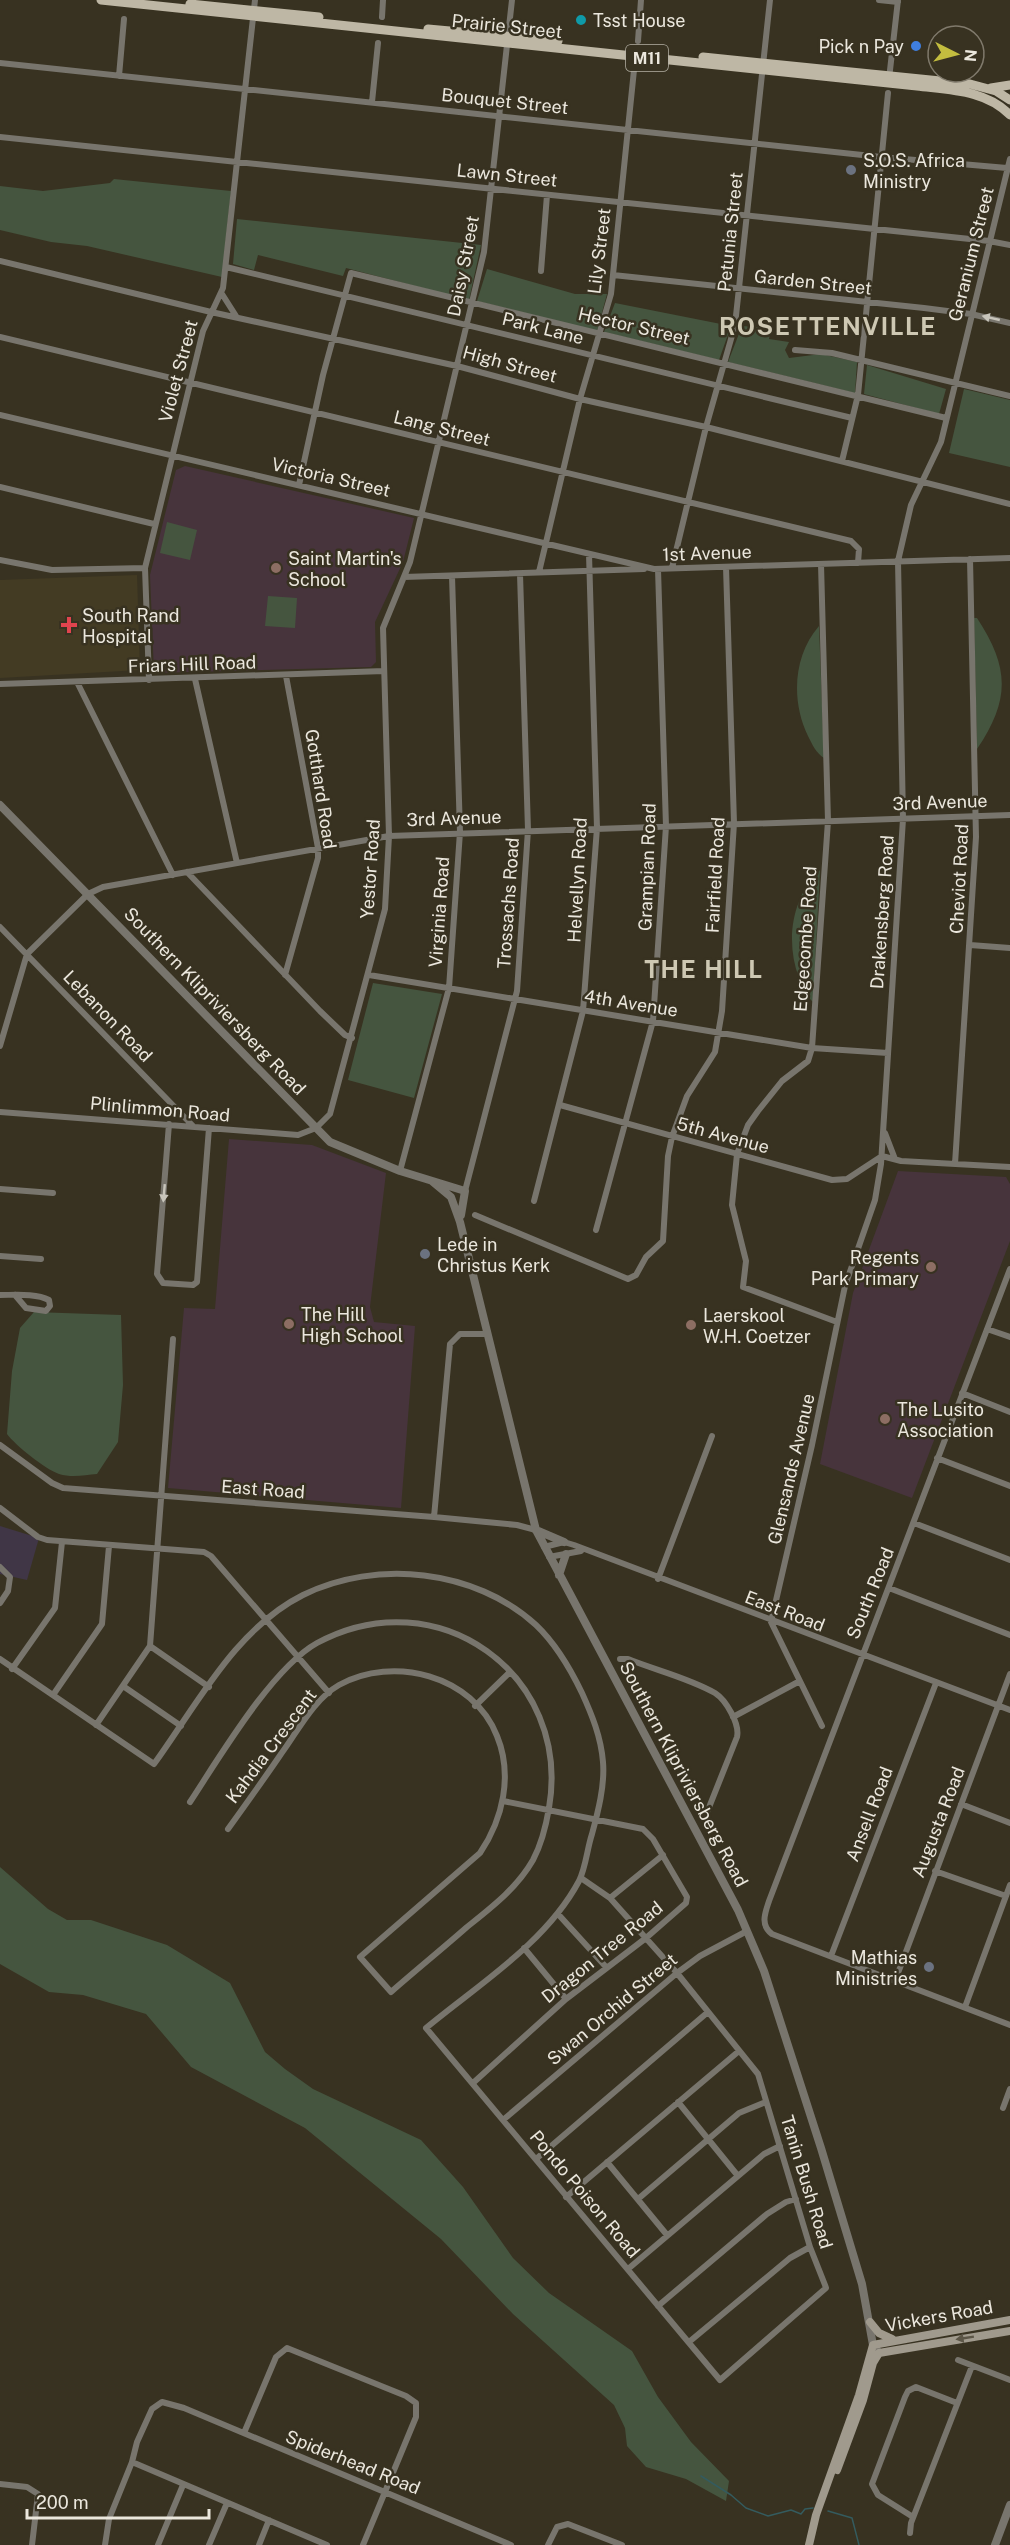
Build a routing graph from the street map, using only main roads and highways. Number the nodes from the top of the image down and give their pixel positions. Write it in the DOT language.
graph roads {
  1 [pos="100,0"];
  2 [pos="153,0"];
  3 [pos="254,8"];
  4 [pos="889,79"];
  5 [pos="1010,86"];
  6 [pos="989,88"];
  7 [pos="1010,100"];
  8 [pos="1010,115"];
  9 [pos="1010,2320"];
  10 [pos="870,2322"];
  11 [pos="1010,2331"];
  12 [pos="894,2340"];
  13 [pos="876,2349"];
  14 [pos="809,2545"];
  15 [pos="814,2545"];
  1 -- 3 [label="main road, Prairie Street / M11"];
  2 -- 3 [label="main road, Prairie Street / M11"];
  3 -- 4 [label="main road, Prairie Street / M11"];
  4 -- 6 [label="main road, Prairie Street"];
  4 -- 8 [label="main road, Prairie Street"];
  5 -- 6 [label="main road"];
  6 -- 7 [label="main road, Prairie Street"];
  9 -- 12 [label="main road, Vickers Road"];
  10 -- 12 [label="main road"];
  11 -- 13 [label="main road, Vickers Road, one-way"];
  12 -- 13 [label="main road, Vickers Road"];
  13 -- 14 [label="main road, Southern Klipriviersberg Road"];
  13 -- 15 [label="main road, Southern Klipriviersberg Road"];
}
